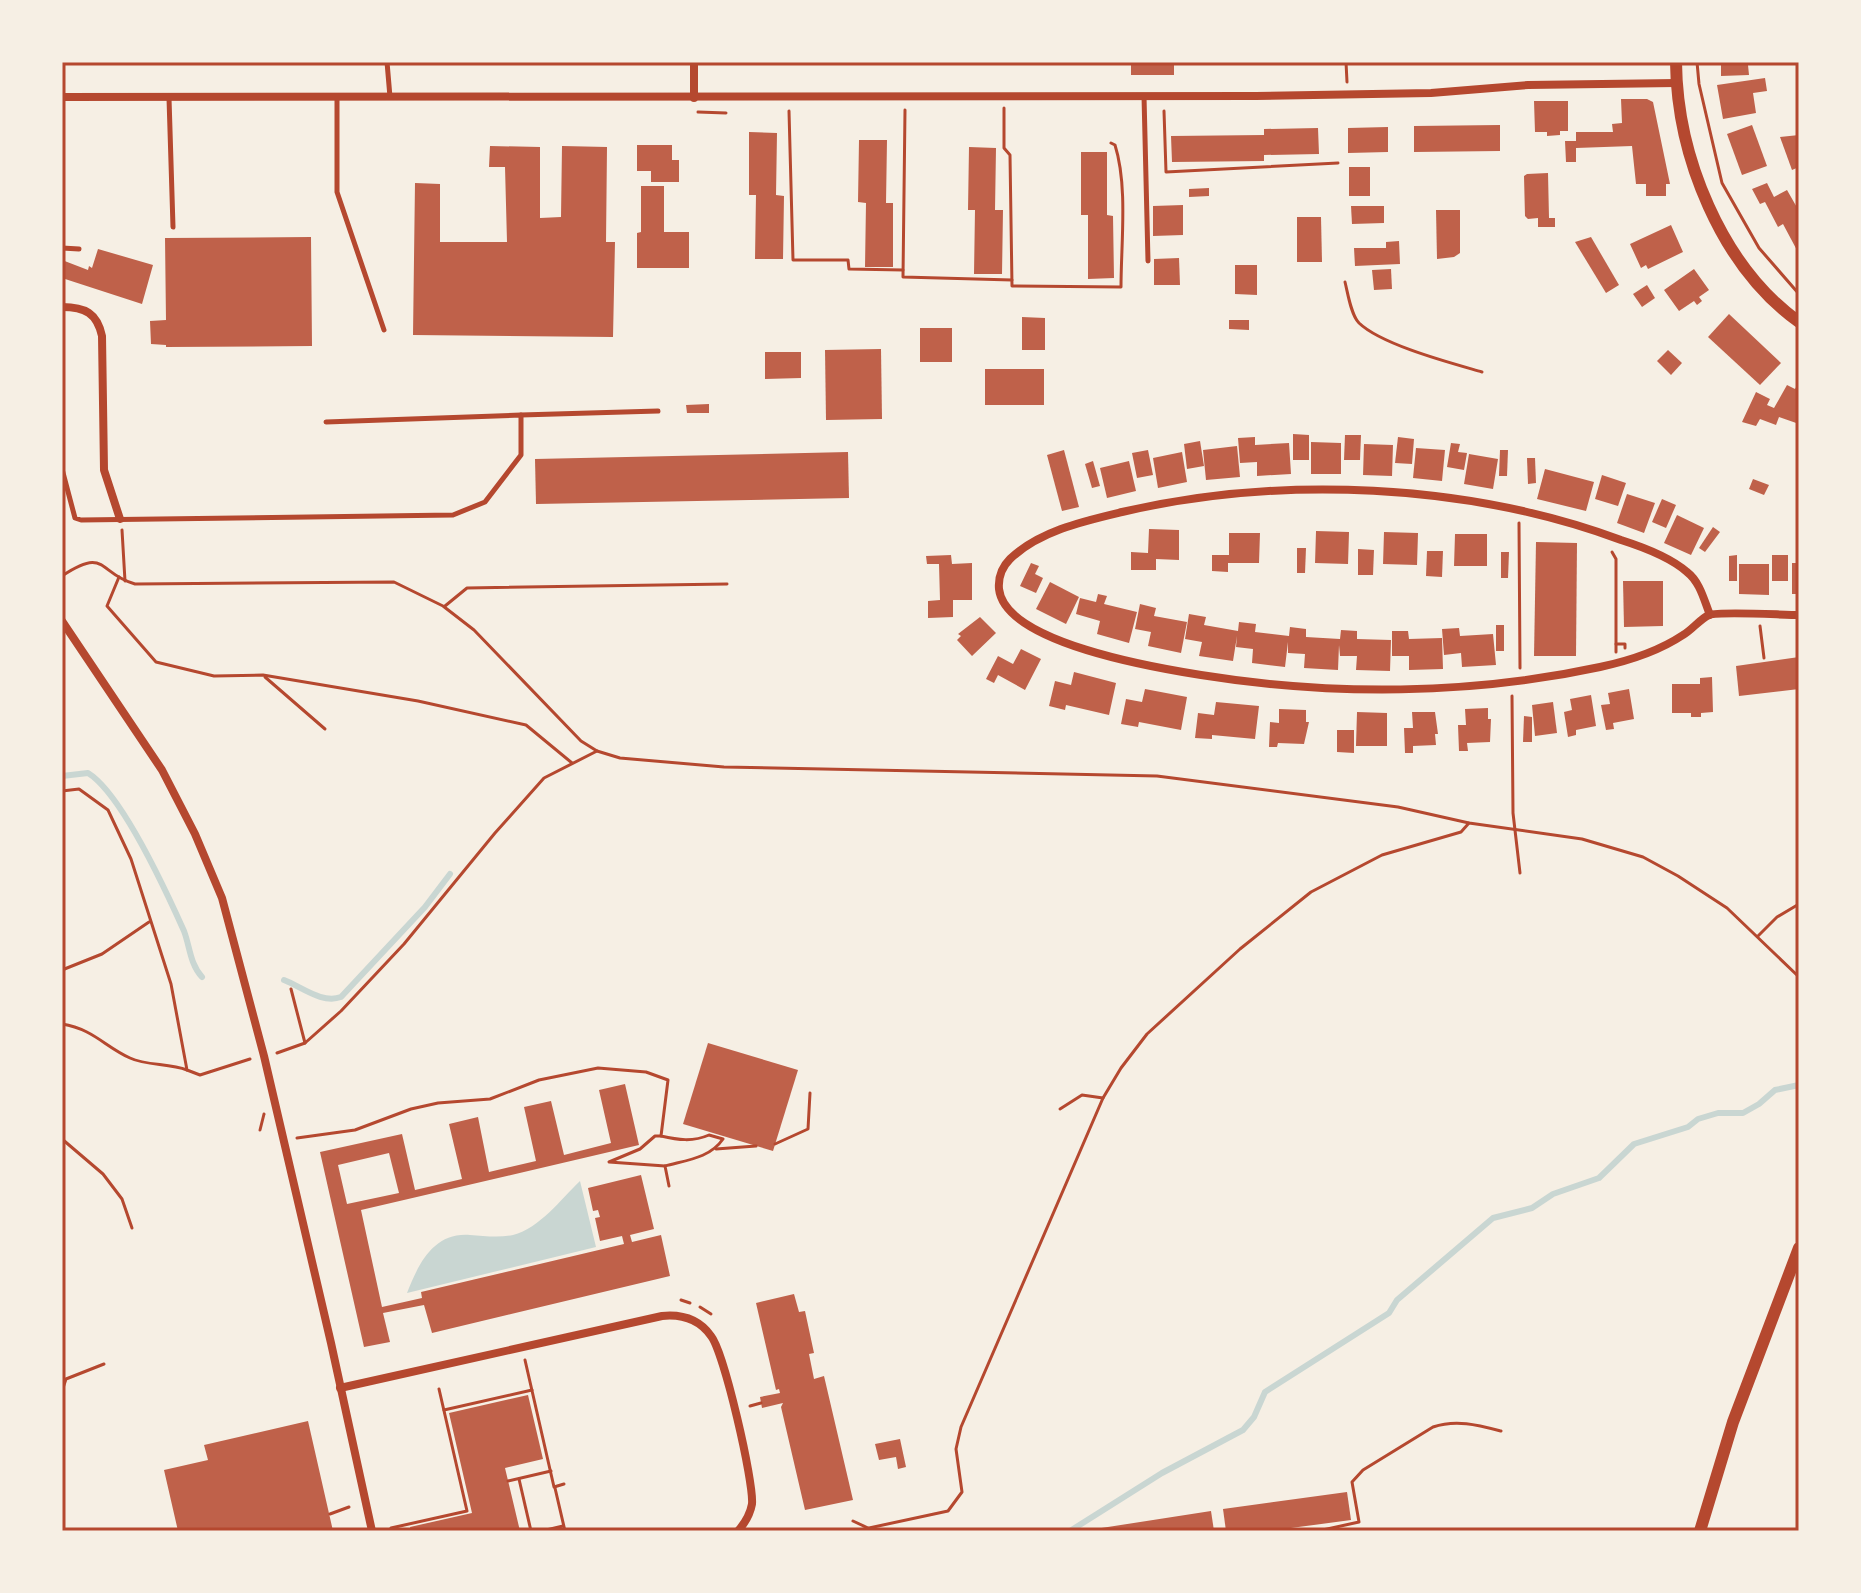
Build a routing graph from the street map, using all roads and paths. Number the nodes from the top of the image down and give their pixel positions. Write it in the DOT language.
graph roads {
  1 [pos="387,62"];
  2 [pos="694,62"];
  3 [pos="1346,62"];
  4 [pos="1676,62"];
  5 [pos="1697,62"];
  6 [pos="1676,83"];
  7 [pos="1347,94"];
  8 [pos="1144,95"];
  9 [pos="1164,95"];
  10 [pos="62,97"];
  11 [pos="905,97"];
  12 [pos="169,98"];
  13 [pos="337,98"];
  14 [pos="390,98"];
  15 [pos="694,98"];
  16 [pos="1005,98"];
  17 [pos="690,111"];
  18 [pos="726,113"];
  19 [pos="791,122"];
  20 [pos="1111,143"];
  21 [pos="1338,163"];
  22 [pos="173,227"];
  23 [pos="62,248"];
  24 [pos="79,249"];
  25 [pos="1148,261"];
  26 [pos="903,270"];
  27 [pos="1012,280"];
  28 [pos="1345,282"];
  29 [pos="1799,294"];
  30 [pos="62,307"];
  31 [pos="1799,322"];
  32 [pos="384,330"];
  33 [pos="1482,372"];
  34 [pos="658,411"];
  35 [pos="521,415"];
  36 [pos="326,422"];
  37 [pos="62,469"];
  38 [pos="1519,510"];
  39 [pos="120,519"];
  40 [pos="1614,537"];
  41 [pos="62,576"];
  42 [pos="119,577"];
  43 [pos="125,581"];
  44 [pos="727,584"];
  45 [pos="443,606"];
  46 [pos="1758,614"];
  47 [pos="1710,615"];
  48 [pos="1799,615"];
  49 [pos="62,621"];
  50 [pos="1616,644"];
  51 [pos="1764,658"];
  52 [pos="263,675"];
  53 [pos="1516,680"];
  54 [pos="325,729"];
  55 [pos="597,751"];
  56 [pos="572,763"];
  57 [pos="62,791"];
  58 [pos="1469,823"];
  59 [pos="1515,829"];
  60 [pos="1520,873"];
  61 [pos="1799,904"];
  62 [pos="151,922"];
  63 [pos="1758,936"];
  64 [pos="62,970"];
  65 [pos="1799,977"];
  66 [pos="291,989"];
  67 [pos="62,1024"];
  68 [pos="305,1043"];
  69 [pos="264,1056"];
  70 [pos="187,1070"];
  71 [pos="810,1093"];
  72 [pos="1103,1098"];
  73 [pos="1060,1109"];
  74 [pos="661,1136"];
  75 [pos="62,1139"];
  76 [pos="282,1139"];
  77 [pos="775,1144"];
  78 [pos="756,1146"];
  79 [pos="716,1149"];
  80 [pos="665,1166"];
  81 [pos="669,1186"];
  82 [pos="132,1228"];
  83 [pos="1799,1248"];
  84 [pos="522,1349"];
  85 [pos="104,1364"];
  86 [pos="340,1388"];
  87 [pos="439,1389"];
  88 [pos="532,1390"];
  89 [pos="62,1391"];
  90 [pos="761,1403"];
  91 [pos="750,1406"];
  92 [pos="444,1410"];
  93 [pos="1501,1431"];
  94 [pos="551,1471"];
  95 [pos="519,1479"];
  96 [pos="508,1481"];
  97 [pos="564,1484"];
  98 [pos="554,1487"];
  99 [pos="349,1507"];
  100 [pos="330,1514"];
  101 [pos="853,1521"];
  102 [pos="391,1528"];
  103 [pos="564,1528"];
  104 [pos="868,1528"];
  105 [pos="372,1531"];
  106 [pos="531,1531"];
  107 [pos="542,1531"];
  108 [pos="738,1531"];
  109 [pos="855,1531"];
  110 [pos="1318,1531"];
  111 [pos="1700,1531"];
  1 -- 14 [label="lane"];
  2 -- 15 [label="street"];
  3 -- 7 [label="path"];
  4 -- 6 [label="street"];
  5 -- 29 [label="path"];
  6 -- 7 [label="street"];
  6 -- 31 [label="street"];
  7 -- 9 [label="street"];
  8 -- 9 [label="street"];
  8 -- 16 [label="street"];
  8 -- 25 [label="lane"];
  9 -- 21 [label="path"];
  10 -- 12 [label="street"];
  11 -- 15 [label="street"];
  11 -- 16 [label="street"];
  11 -- 26 [label="path"];
  12 -- 13 [label="street"];
  12 -- 22 [label="lane"];
  13 -- 14 [label="street"];
  13 -- 32 [label="lane"];
  14 -- 15 [label="street"];
  16 -- 27 [label="path"];
  17 -- 18 [label="path"];
  19 -- 26 [label="path"];
  20 -- 27 [label="path"];
  23 -- 24 [label="lane"];
  26 -- 27 [label="path"];
  28 -- 33 [label="path"];
  30 -- 39 [label="street"];
  34 -- 35 [label="lane"];
  35 -- 36 [label="lane"];
  35 -- 39 [label="lane"];
  37 -- 39 [label="lane"];
  38 -- 40 [label="street"];
  38 -- 53 [label="path"];
  38 -- 53 [label="street"];
  39 -- 43 [label="path"];
  40 -- 47 [label="street"];
  40 -- 50 [label="path"];
  41 -- 42 [label="path"];
  42 -- 43 [label="path"];
  42 -- 52 [label="path"];
  43 -- 45 [label="path"];
  44 -- 45 [label="path"];
  45 -- 55 [label="path"];
  46 -- 47 [label="street"];
  46 -- 48 [label="street"];
  46 -- 51 [label="path"];
  47 -- 53 [label="street"];
  49 -- 69 [label="street"];
  52 -- 54 [label="path"];
  52 -- 56 [label="path"];
  53 -- 59 [label="path"];
  55 -- 56 [label="path"];
  55 -- 58 [label="path"];
  56 -- 68 [label="path"];
  57 -- 62 [label="path"];
  58 -- 59 [label="path"];
  58 -- 72 [label="path"];
  59 -- 60 [label="path"];
  59 -- 63 [label="path"];
  61 -- 63 [label="path"];
  62 -- 64 [label="path"];
  62 -- 70 [label="path"];
  63 -- 65 [label="path"];
  66 -- 68 [label="path"];
  67 -- 70 [label="path"];
  68 -- 69 [label="path"];
  69 -- 70 [label="path"];
  69 -- 76 [label="street"];
  71 -- 77 [label="path"];
  72 -- 73 [label="path"];
  72 -- 104 [label="path"];
  74 -- 76 [label="path"];
  74 -- 79 [label="path"];
  74 -- 80 [label="path"];
  75 -- 82 [label="path"];
  76 -- 86 [label="street"];
  78 -- 79 [label="path"];
  79 -- 80 [label="path"];
  80 -- 81 [label="path"];
  83 -- 111 [label="street"];
  84 -- 86 [label="street"];
  84 -- 88 [label="path"];
  84 -- 108 [label="street"];
  85 -- 89 [label="path"];
  86 -- 105 [label="street"];
  87 -- 92 [label="path"];
  88 -- 92 [label="path"];
  88 -- 94 [label="path"];
  90 -- 91 [label="path"];
  92 -- 102 [label="path"];
  93 -- 110 [label="path"];
  94 -- 95 [label="path"];
  94 -- 98 [label="path"];
  95 -- 96 [label="path"];
  95 -- 106 [label="path"];
  97 -- 98 [label="path"];
  98 -- 103 [label="path"];
  99 -- 100 [label="path"];
  101 -- 104 [label="path"];
  103 -- 107 [label="path"];
  104 -- 109 [label="path"];
}
